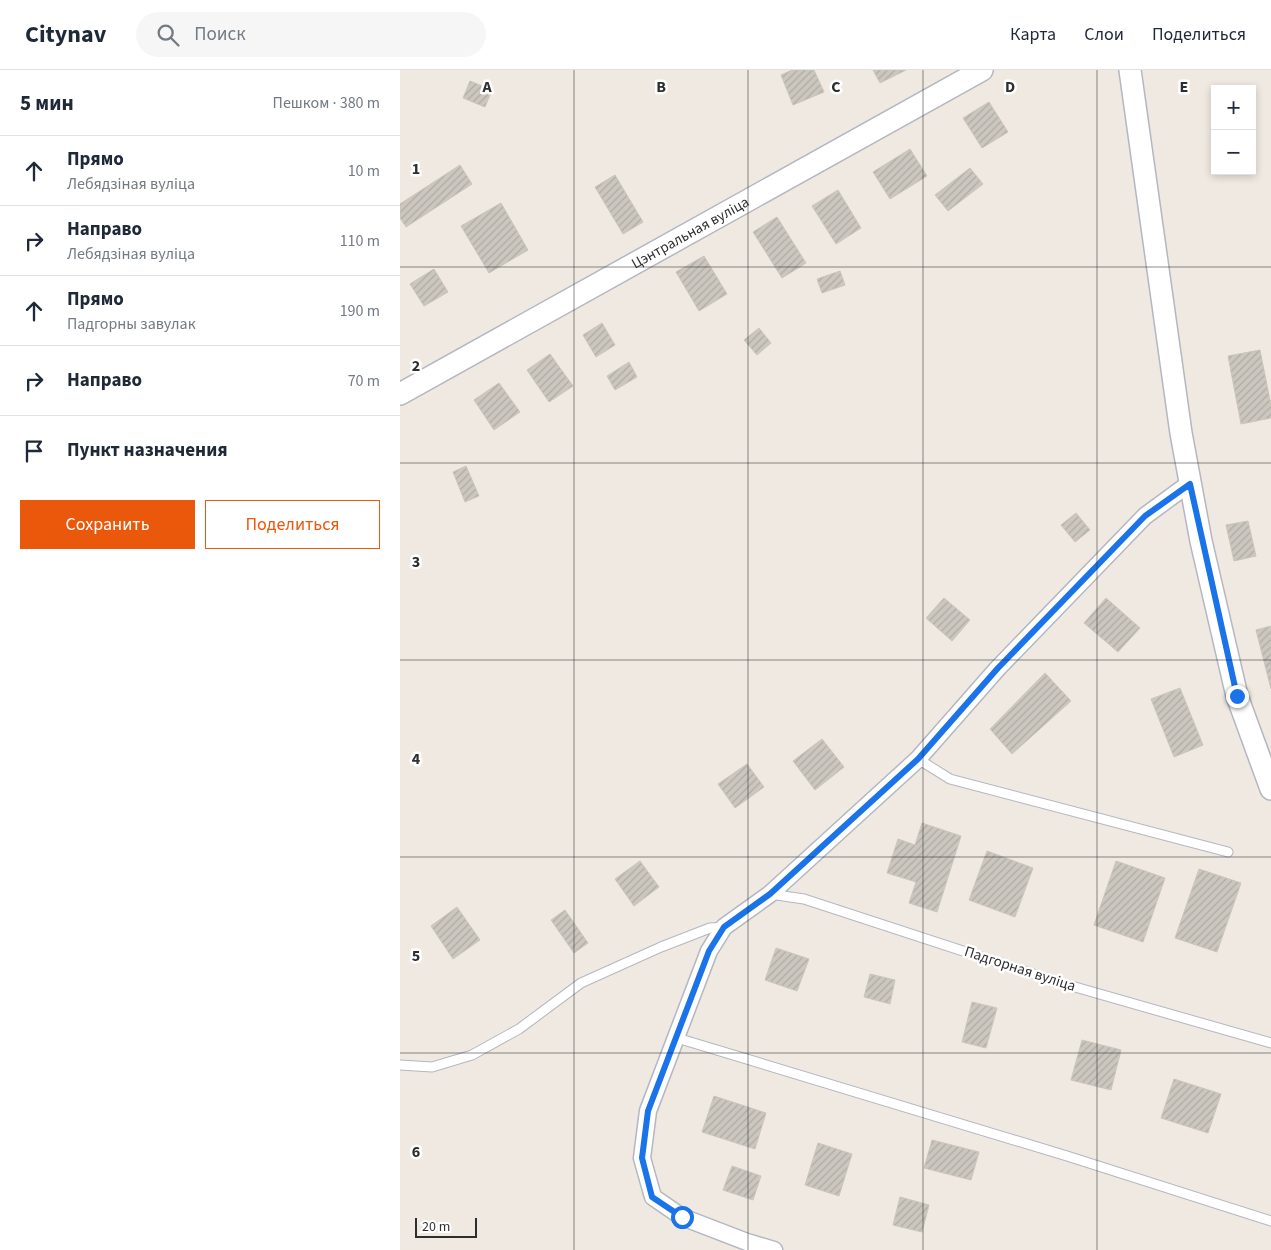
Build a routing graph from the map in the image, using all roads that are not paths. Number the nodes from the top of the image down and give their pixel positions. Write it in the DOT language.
graph roads {
  1 [pos="982,70"];
  2 [pos="1130,70"];
  3 [pos="400,394"];
  4 [pos="1190,484"];
  5 [pos="918,759"];
  6 [pos="1271,788"];
  7 [pos="1228,852"];
  8 [pos="770,894"];
  9 [pos="724,927"];
  10 [pos="677,1038"];
  11 [pos="1271,1044"];
  12 [pos="400,1065"];
  13 [pos="1271,1221"];
  14 [pos="774,1250"];
  1 -- 3 [label="street, Цэнтральная вуліца"];
  2 -- 4 [label="street"];
  4 -- 5 [label="street"];
  4 -- 6 [label="street"];
  5 -- 7 [label="lane"];
  5 -- 8 [label="street"];
  8 -- 9 [label="street"];
  8 -- 11 [label="lane, Падгорная вуліца"];
  9 -- 10 [label="street"];
  9 -- 12 [label="lane"];
  10 -- 13 [label="lane"];
  10 -- 14 [label="street"];
}
